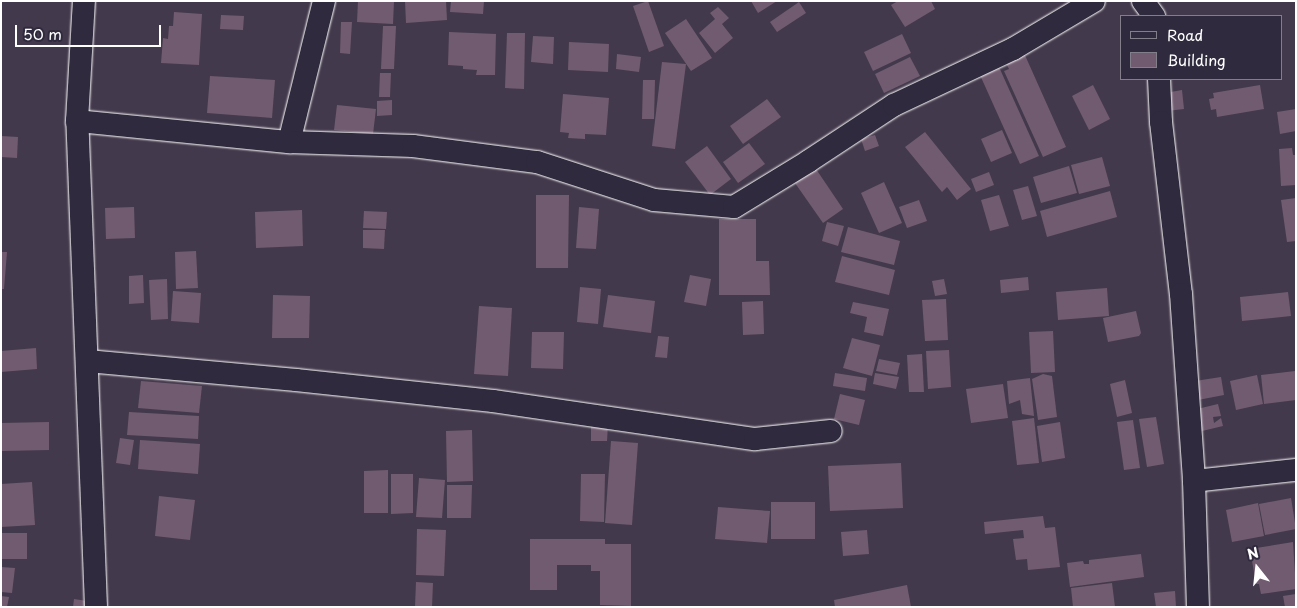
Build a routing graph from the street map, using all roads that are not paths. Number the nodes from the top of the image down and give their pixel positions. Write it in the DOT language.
graph roads {
  1 [pos="84,1"];
  2 [pos="324,1"];
  3 [pos="1094,1"];
  4 [pos="1142,1"];
  5 [pos="1153,15"];
  6 [pos="1159,80"];
  7 [pos="77,121"];
  8 [pos="289,142"];
  9 [pos="87,361"];
  10 [pos="831,431"];
  11 [pos="1296,470"];
  12 [pos="1194,481"];
  13 [pos="96,607"];
  14 [pos="1198,607"];
  1 -- 7 [label="street"];
  2 -- 8 [label="street"];
  3 -- 8 [label="street"];
  4 -- 5 [label="street"];
  6 -- 12 [label="street"];
  7 -- 8 [label="street"];
  7 -- 9 [label="street"];
  9 -- 10 [label="street"];
  9 -- 13 [label="street"];
  11 -- 12 [label="street"];
  12 -- 14 [label="street"];
}
